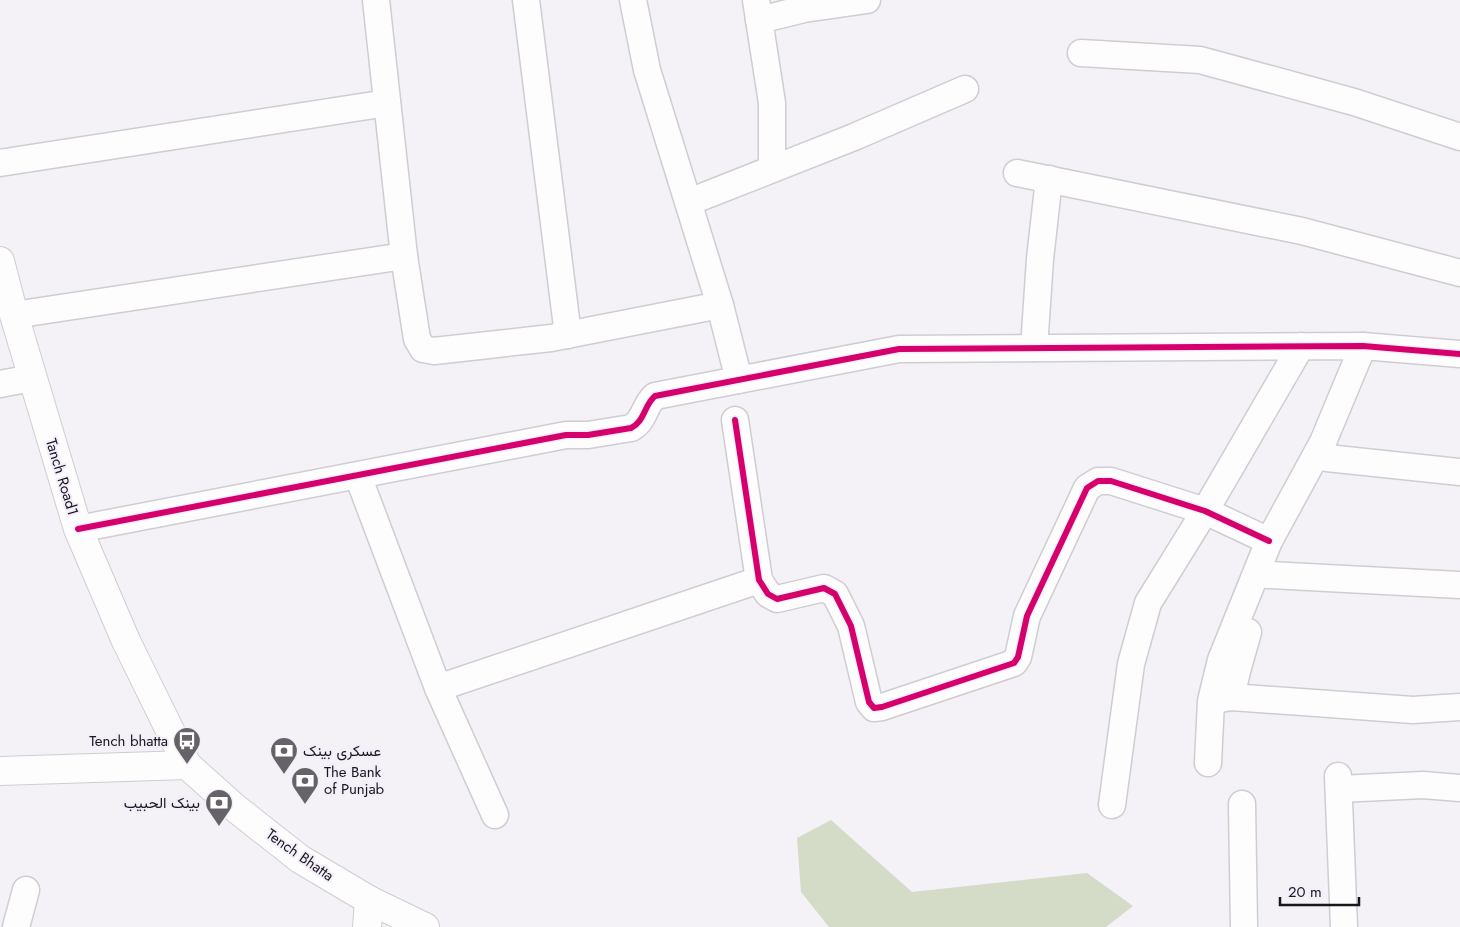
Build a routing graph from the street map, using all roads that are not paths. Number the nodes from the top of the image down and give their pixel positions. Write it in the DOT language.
graph roads {
  1 [pos="376,0"];
  2 [pos="526,0"];
  3 [pos="633,0"];
  4 [pos="867,0"];
  5 [pos="757,10"];
  6 [pos="1082,53"];
  7 [pos="964,89"];
  8 [pos="387,103"];
  9 [pos="1460,137"];
  10 [pos="0,163"];
  11 [pos="772,169"];
  12 [pos="1017,173"];
  13 [pos="1049,180"];
  14 [pos="688,202"];
  15 [pos="404,256"];
  16 [pos="0,261"];
  17 [pos="1460,273"];
  18 [pos="720,306"];
  19 [pos="14,315"];
  20 [pos="568,335"];
  21 [pos="1301,346"];
  22 [pos="1373,346"];
  23 [pos="1034,348"];
  24 [pos="1460,354"];
  25 [pos="32,378"];
  26 [pos="739,380"];
  27 [pos="0,384"];
  28 [pos="735,420"];
  29 [pos="1327,458"];
  30 [pos="1460,472"];
  31 [pos="358,476"];
  32 [pos="1205,511"];
  33 [pos="78,529"];
  34 [pos="1269,541"];
  35 [pos="1268,575"];
  36 [pos="759,580"];
  37 [pos="1460,585"];
  38 [pos="438,688"];
  39 [pos="1221,699"];
  40 [pos="1460,707"];
  41 [pos="1208,763"];
  42 [pos="187,765"];
  43 [pos="0,771"];
  44 [pos="1460,788"];
  45 [pos="1242,804"];
  46 [pos="1112,805"];
  47 [pos="495,815"];
  48 [pos="26,890"];
  49 [pos="369,900"];
  50 [pos="16,927"];
  51 [pos="367,927"];
  52 [pos="425,927"];
  53 [pos="1244,927"];
  54 [pos="1344,927"];
  1 -- 8 [label="street"];
  2 -- 20 [label="street"];
  3 -- 14 [label="street"];
  4 -- 5 [label="street"];
  5 -- 11 [label="street"];
  6 -- 9 [label="street"];
  7 -- 11 [label="street"];
  8 -- 10 [label="street"];
  8 -- 15 [label="street"];
  11 -- 14 [label="street"];
  12 -- 13 [label="street"];
  13 -- 17 [label="street"];
  13 -- 23 [label="street"];
  14 -- 18 [label="street"];
  15 -- 19 [label="street"];
  15 -- 20 [label="street"];
  16 -- 19 [label="street, Tanch Road1"];
  18 -- 20 [label="street"];
  18 -- 26 [label="street"];
  19 -- 25 [label="street, Tanch Road1"];
  21 -- 22 [label="street"];
  21 -- 23 [label="street"];
  21 -- 32 [label="street"];
  22 -- 24 [label="street"];
  22 -- 29 [label="street"];
  22 -- 34 [label="street"];
  23 -- 26 [label="street"];
  25 -- 27 [label="street"];
  25 -- 33 [label="street, Tanch Road1"];
  26 -- 31 [label="street"];
  28 -- 36 [label="street"];
  29 -- 30 [label="street"];
  29 -- 35 [label="street"];
  31 -- 33 [label="street"];
  31 -- 38 [label="street"];
  32 -- 34 [label="street"];
  32 -- 36 [label="street"];
  32 -- 46 [label="street"];
  33 -- 42 [label="street, Tanch Road1"];
  34 -- 39 [label="street"];
  35 -- 37 [label="street"];
  35 -- 39 [label="street"];
  36 -- 38 [label="street"];
  38 -- 47 [label="street"];
  39 -- 40 [label="street"];
  39 -- 41 [label="street"];
  42 -- 43 [label="street"];
  42 -- 49 [label="street, Tench Bhatta"];
  44 -- 54 [label="street"];
  45 -- 53 [label="street"];
  48 -- 50 [label="street"];
  49 -- 51 [label="street"];
  49 -- 52 [label="street, Tench Bhatta"];
}
